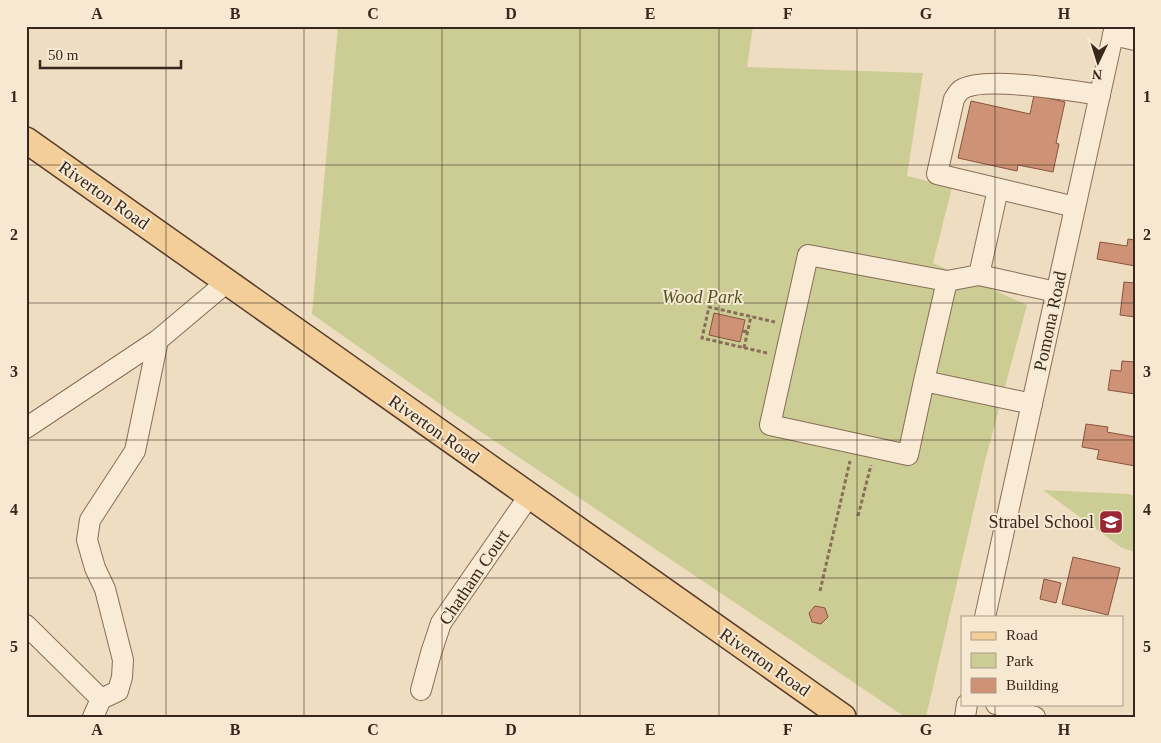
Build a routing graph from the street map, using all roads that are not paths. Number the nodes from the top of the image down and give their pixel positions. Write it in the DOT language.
graph roads {
  1 [pos="1114,31"];
  2 [pos="1135,40"];
  3 [pos="1100,95"];
  4 [pos="26,140"];
  5 [pos="998,189"];
  6 [pos="1075,207"];
  7 [pos="979,276"];
  8 [pos="947,281"];
  9 [pos="227,282"];
  10 [pos="1056,292"];
  11 [pos="158,340"];
  12 [pos="924,381"];
  13 [pos="1032,404"];
  14 [pos="26,428"];
  15 [pos="529,496"];
  16 [pos="985,616"];
  17 [pos="26,625"];
  18 [pos="421,690"];
  19 [pos="101,699"];
  20 [pos="1002,706"];
  21 [pos="92,717"];
  22 [pos="843,717"];
  23 [pos="1035,717"];
  1 -- 2 [label="street"];
  1 -- 3 [label="street, Pomona Road"];
  3 -- 5 [label="street"];
  3 -- 6 [label="street, Pomona Road"];
  4 -- 9 [label="main road, Riverton Road"];
  5 -- 6 [label="street"];
  5 -- 7 [label="street"];
  6 -- 10 [label="street, Pomona Road"];
  7 -- 8 [label="street"];
  7 -- 10 [label="street"];
  8 -- 12 [label="street"];
  8 -- 12 [label="street"];
  9 -- 11 [label="street"];
  9 -- 15 [label="main road, Riverton Road"];
  10 -- 13 [label="street, Pomona Road"];
  11 -- 14 [label="street"];
  11 -- 19 [label="street"];
  12 -- 13 [label="street"];
  13 -- 16 [label="street, Pomona Road"];
  15 -- 18 [label="street, Chatham Court"];
  15 -- 22 [label="main road, Riverton Road"];
  17 -- 19 [label="street"];
  19 -- 21 [label="street"];
  20 -- 23 [label="street"];
}
